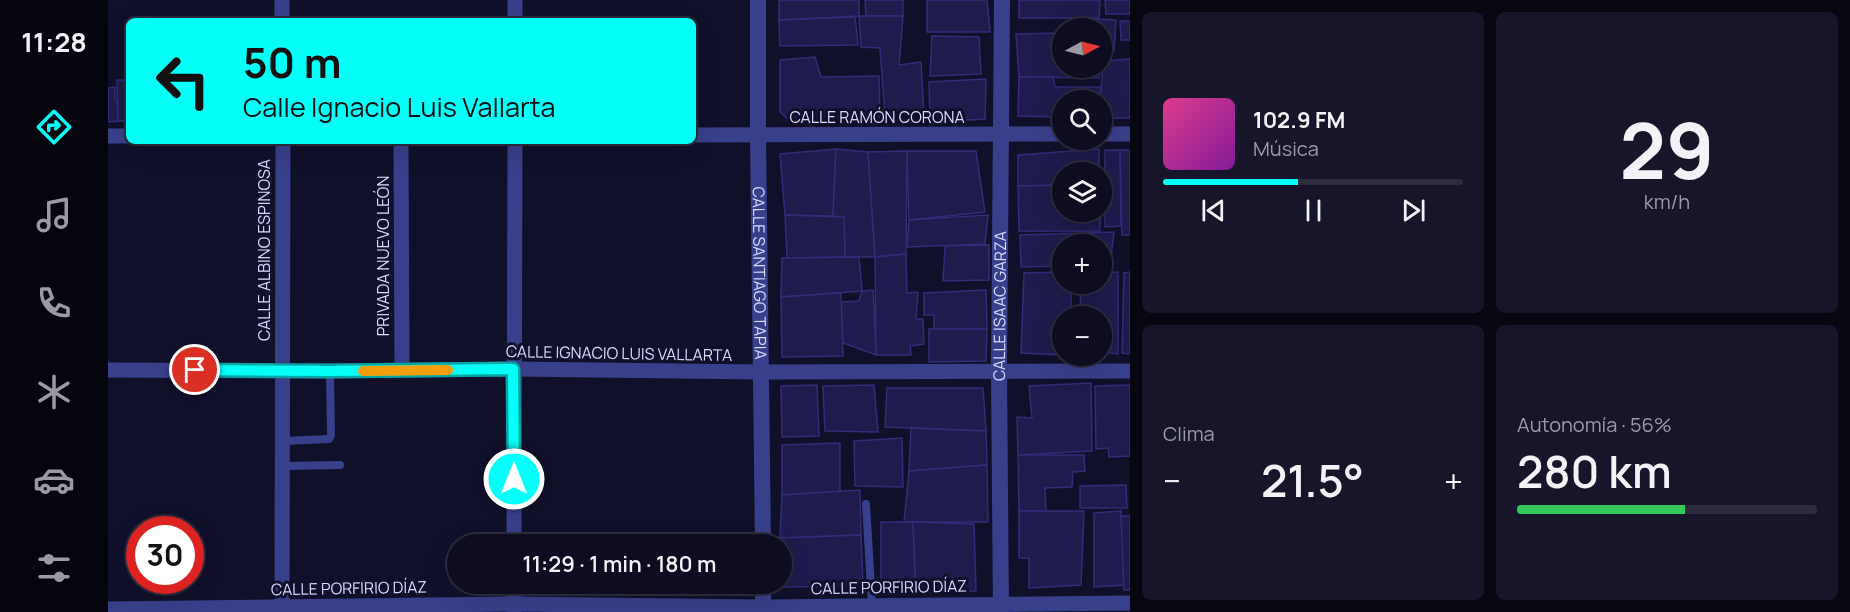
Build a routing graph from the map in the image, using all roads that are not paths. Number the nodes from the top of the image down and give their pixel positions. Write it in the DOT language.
graph roads {
  1 [pos="282,0"];
  2 [pos="515,0"];
  3 [pos="758,0"];
  4 [pos="1002,0"];
  5 [pos="282,18"];
  6 [pos="515,18"];
  7 [pos="1000,134"];
  8 [pos="1052,134"];
  9 [pos="1112,134"];
  10 [pos="1130,134"];
  11 [pos="696,135"];
  12 [pos="758,135"];
  13 [pos="108,136"];
  14 [pos="126,136"];
  15 [pos="283,144"];
  16 [pos="401,144"];
  17 [pos="515,144"];
  18 [pos="513,369"];
  19 [pos="108,370"];
  20 [pos="282,370"];
  21 [pos="402,370"];
  22 [pos="330,371"];
  23 [pos="1130,371"];
  24 [pos="762,372"];
  25 [pos="999,372"];
  26 [pos="282,441"];
  27 [pos="340,465"];
  28 [pos="282,466"];
  29 [pos="866,504"];
  30 [pos="514,534"];
  31 [pos="763,534"];
  32 [pos="1130,603"];
  33 [pos="872,605"];
  34 [pos="514,608"];
  35 [pos="1001,608"];
  36 [pos="108,609"];
  37 [pos="282,609"];
  38 [pos="763,609"];
  1 -- 5 [label="street"];
  2 -- 6 [label="street"];
  3 -- 12 [label="street, CALLE SANTIAGO TAPIA"];
  4 -- 7 [label="street, CALLE ISAAC GARZA"];
  7 -- 8 [label="street, CALLE RAMÓN CORONA"];
  7 -- 12 [label="street, CALLE RAMÓN CORONA"];
  7 -- 25 [label="street, CALLE ISAAC GARZA"];
  9 -- 10 [label="street"];
  11 -- 12 [label="street, CALLE RAMÓN CORONA"];
  12 -- 24 [label="street, CALLE SANTIAGO TAPIA"];
  13 -- 14 [label="street"];
  15 -- 20 [label="street, CALLE ALBINO ESPINOSA"];
  16 -- 21 [label="street, PRIVADA NUEVO LEÓN"];
  17 -- 18 [label="street"];
  18 -- 21 [label="street, CALLE IGNACIO LUIS VALLARTA"];
  18 -- 24 [label="street, CALLE IGNACIO LUIS VALLARTA"];
  18 -- 30 [label="street"];
  19 -- 20 [label="street, CALLE IGNACIO LUIS VALLARTA"];
  20 -- 22 [label="street, CALLE IGNACIO LUIS VALLARTA"];
  20 -- 26 [label="street, CALLE ALBINO ESPINOSA"];
  21 -- 22 [label="street, CALLE IGNACIO LUIS VALLARTA"];
  22 -- 26 [label="lane"];
  23 -- 25 [label="street, CALLE IGNACIO LUIS VALLARTA"];
  24 -- 25 [label="street, CALLE IGNACIO LUIS VALLARTA"];
  24 -- 31 [label="street, CALLE SANTIAGO TAPIA"];
  25 -- 35 [label="street, CALLE ISAAC GARZA"];
  26 -- 28 [label="street, CALLE ALBINO ESPINOSA"];
  27 -- 28 [label="lane"];
  28 -- 37 [label="street, CALLE ALBINO ESPINOSA"];
  29 -- 33 [label="lane"];
  32 -- 35 [label="street, CALLE PORFIRIO DÍAZ"];
  33 -- 35 [label="street, CALLE PORFIRIO DÍAZ"];
  33 -- 38 [label="street, CALLE PORFIRIO DÍAZ"];
  34 -- 37 [label="street, CALLE PORFIRIO DÍAZ"];
  34 -- 38 [label="street, CALLE PORFIRIO DÍAZ"];
  36 -- 37 [label="street, CALLE PORFIRIO DÍAZ"];
}
